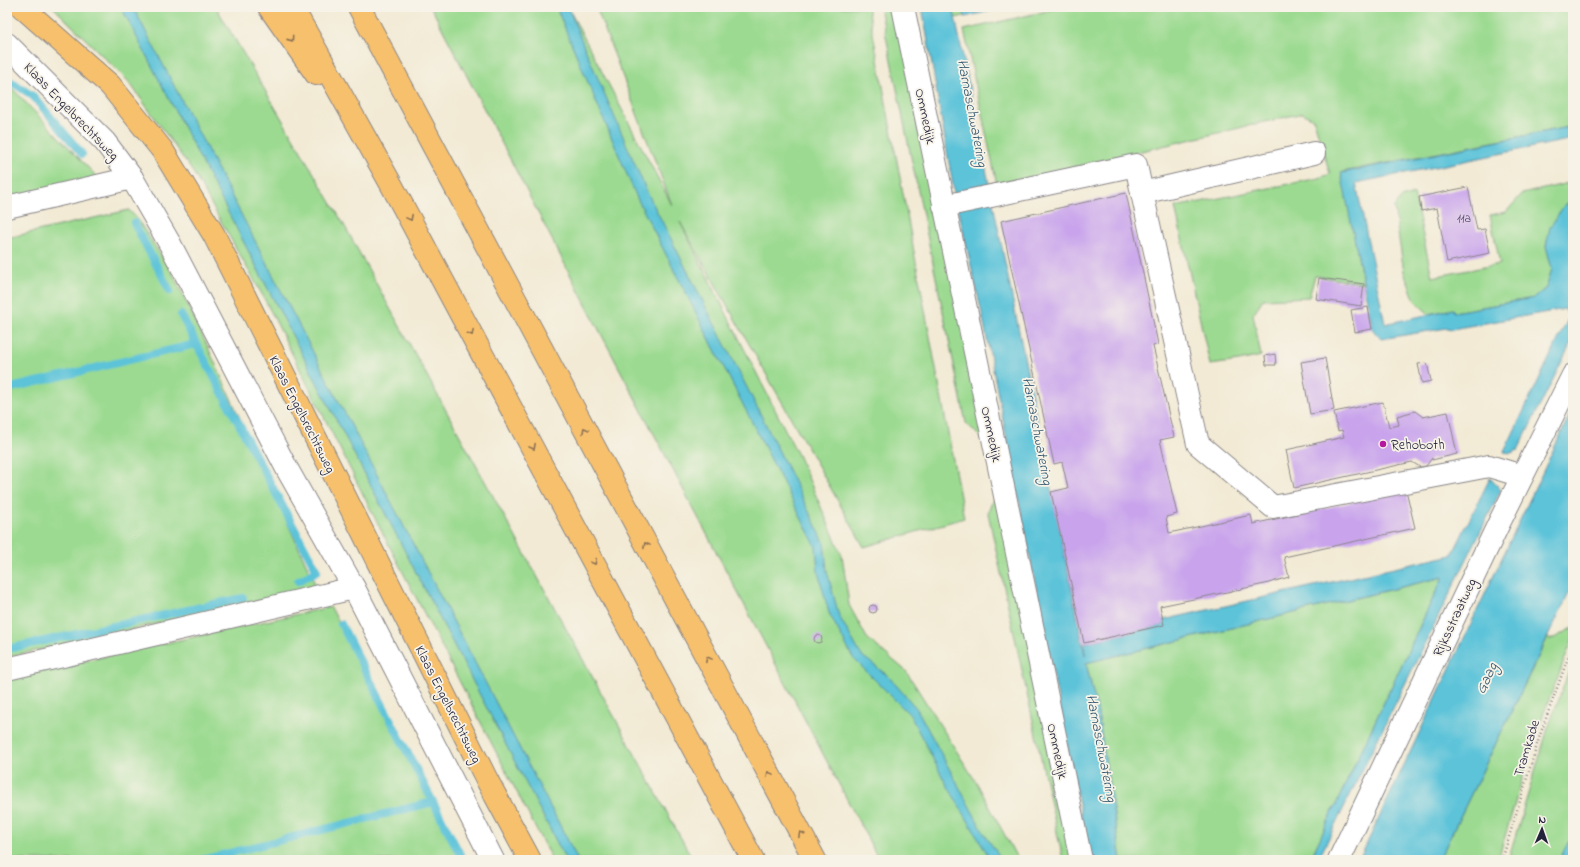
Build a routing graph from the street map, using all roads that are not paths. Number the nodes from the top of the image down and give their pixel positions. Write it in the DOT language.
graph roads {
  1 [pos="22,7"];
  2 [pos="269,7"];
  3 [pos="292,7"];
  4 [pos="359,7"];
  5 [pos="376,7"];
  6 [pos="903,7"];
  7 [pos="7,44"];
  8 [pos="1314,152"];
  9 [pos="132,178"];
  10 [pos="452,180"];
  11 [pos="391,184"];
  12 [pos="1142,193"];
  13 [pos="950,205"];
  14 [pos="7,207"];
  15 [pos="1573,375"];
  16 [pos="1522,476"];
  17 [pos="354,588"];
  18 [pos="7,669"];
  19 [pos="493,860"];
  20 [pos="530,860"];
  21 [pos="753,860"];
  22 [pos="815,860"];
  23 [pos="1081,860"];
  24 [pos="1339,860"];
  1 -- 20 [label="main road, Klaas Engelbrechtsweg"];
  2 -- 11 [label="main road, one-way"];
  3 -- 11 [label="main road"];
  4 -- 10 [label="main road"];
  5 -- 10 [label="main road"];
  6 -- 13 [label="street, Ommedijk"];
  7 -- 9 [label="street, Klaas Engelbrechtsweg"];
  8 -- 12 [label="street"];
  9 -- 14 [label="street"];
  9 -- 17 [label="street, Klaas Engelbrechtsweg"];
  22 -- 10 [label="main road, one-way"];
  11 -- 21 [label="main road, one-way"];
  12 -- 13 [label="street"];
  12 -- 16 [label="street"];
  13 -- 23 [label="street, Ommedijk"];
  15 -- 16 [label="street, Rijksstraatweg"];
  16 -- 24 [label="street, Rijksstraatweg"];
  17 -- 18 [label="street"];
  17 -- 19 [label="street, Klaas Engelbrechtsweg"];
}
